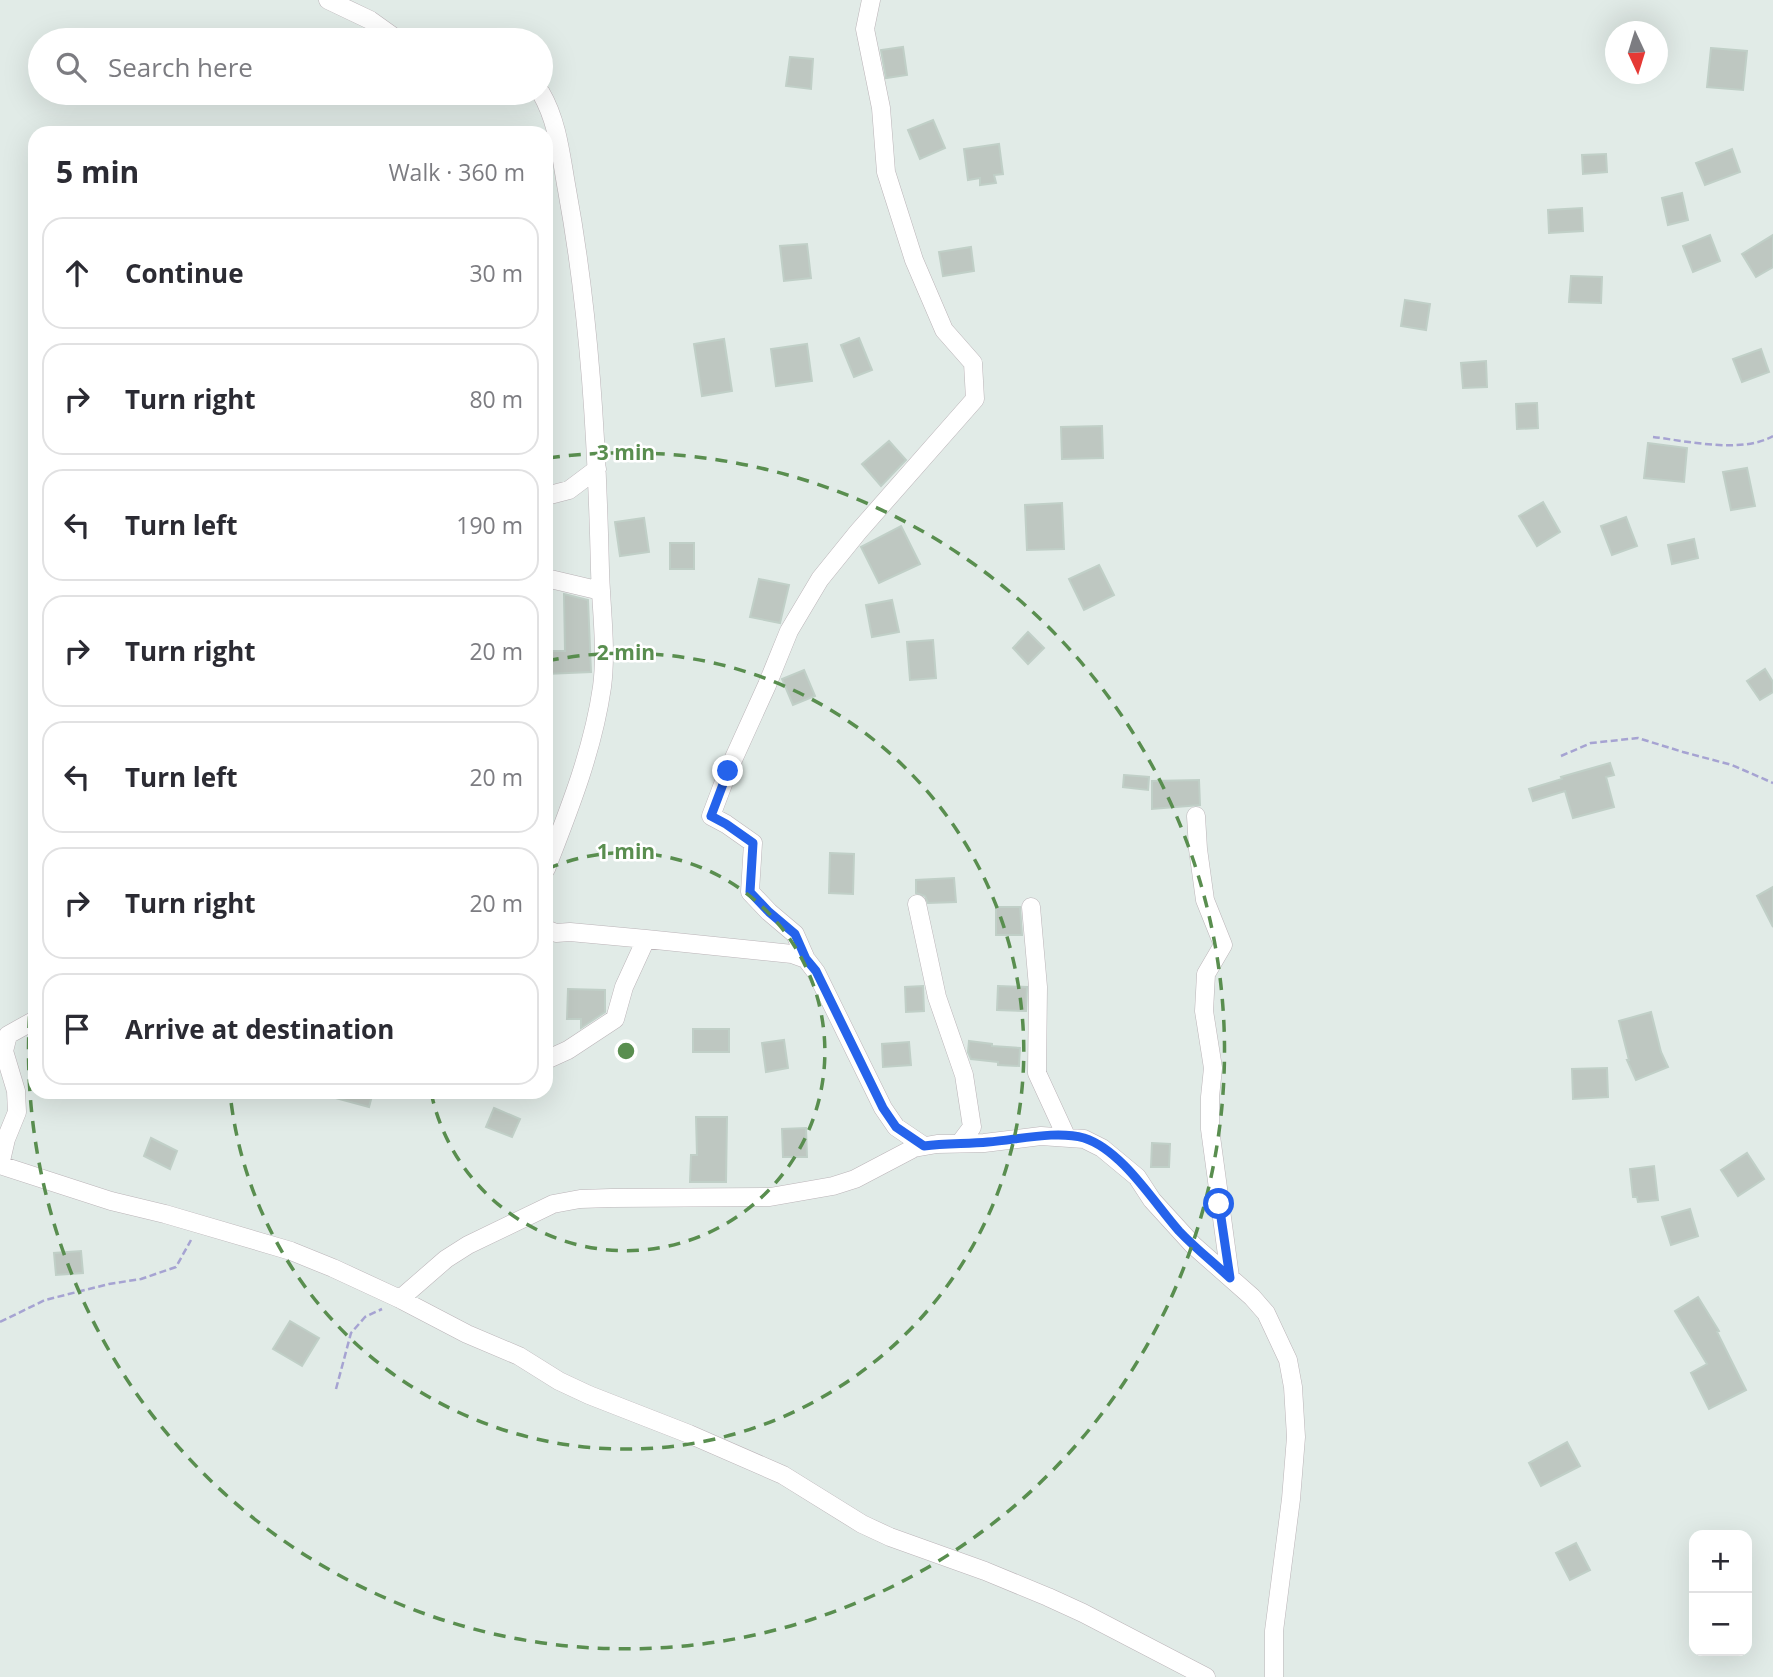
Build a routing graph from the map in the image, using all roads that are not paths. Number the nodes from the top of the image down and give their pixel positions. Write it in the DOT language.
graph roads {
  1 [pos="328,0"];
  2 [pos="871,0"];
  3 [pos="381,28"];
  4 [pos="547,105"];
  5 [pos="597,469"];
  6 [pos="553,494"];
  7 [pos="553,580"];
  8 [pos="601,591"];
  9 [pos="1196,816"];
  10 [pos="553,852"];
  11 [pos="917,904"];
  12 [pos="1031,907"];
  13 [pos="553,932"];
  14 [pos="646,939"];
  15 [pos="806,959"];
  16 [pos="28,1024"];
  17 [pos="553,1057"];
  18 [pos="1066,1136"];
  19 [pos="960,1143"];
  20 [pos="924,1146"];
  21 [pos="0,1165"];
  22 [pos="1230,1278"];
  23 [pos="400,1299"];
  24 [pos="1206,1677"];
  25 [pos="1273,1677"];
  1 -- 3 [label="street"];
  2 -- 15 [label="street"];
  4 -- 5 [label="street"];
  5 -- 6 [label="street"];
  5 -- 8 [label="street"];
  7 -- 8 [label="street"];
  8 -- 10 [label="street"];
  9 -- 22 [label="street"];
  11 -- 19 [label="street"];
  12 -- 18 [label="street"];
  13 -- 14 [label="street"];
  14 -- 15 [label="street"];
  14 -- 17 [label="street"];
  15 -- 20 [label="street"];
  16 -- 21 [label="street"];
  18 -- 19 [label="street"];
  18 -- 22 [label="street"];
  19 -- 20 [label="street"];
  20 -- 23 [label="street"];
  21 -- 23 [label="street"];
  22 -- 25 [label="street"];
  23 -- 24 [label="street"];
}
